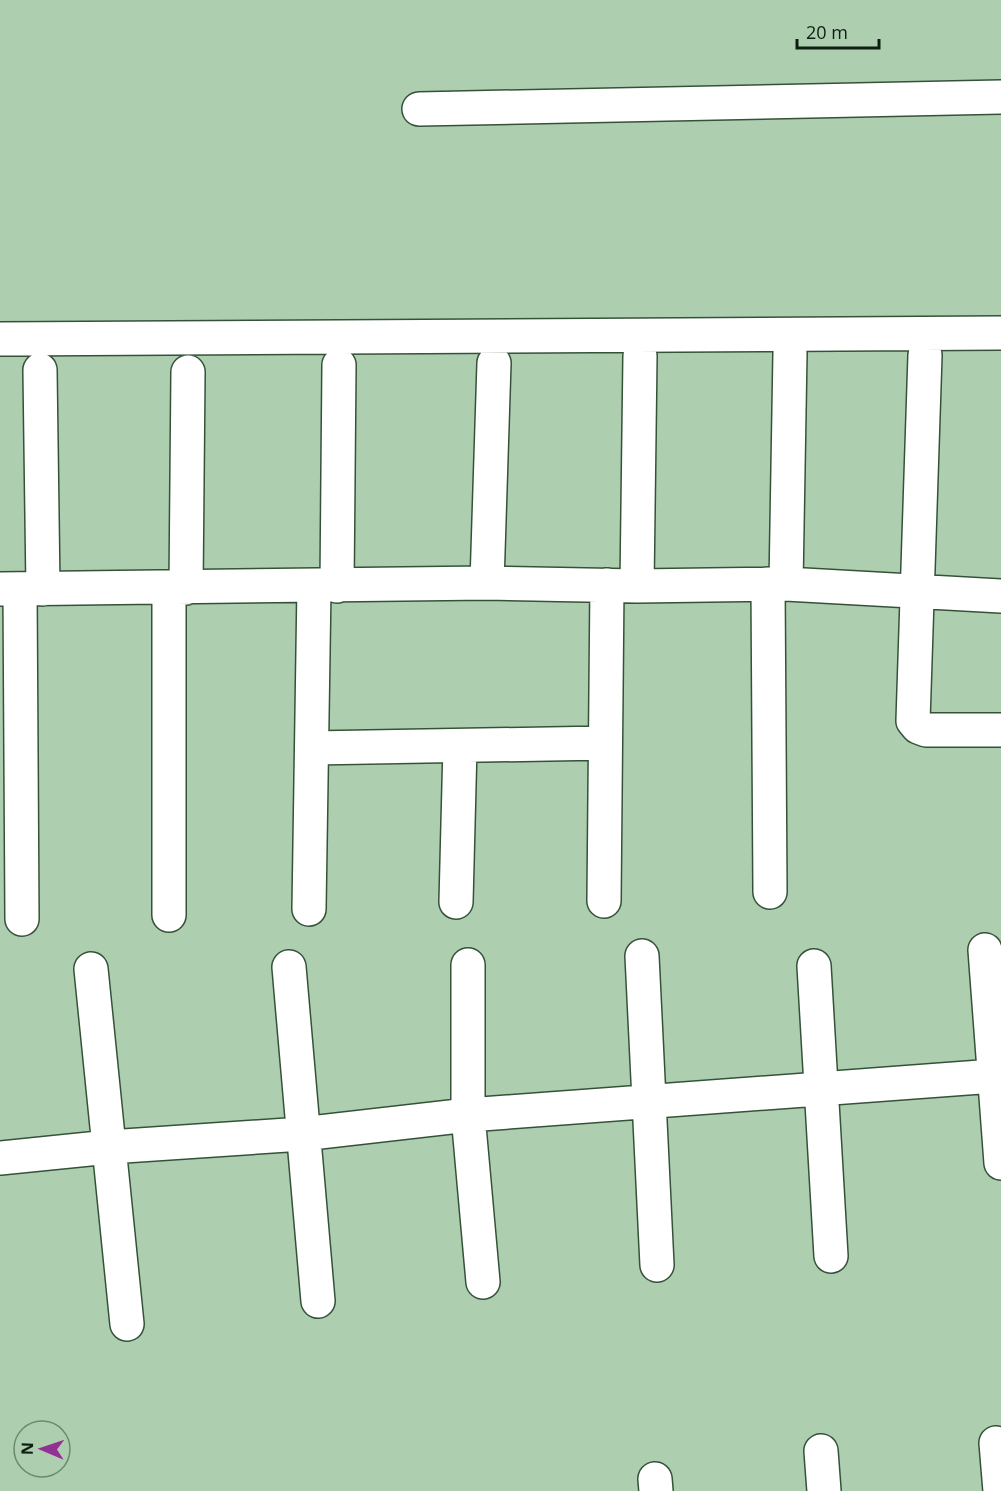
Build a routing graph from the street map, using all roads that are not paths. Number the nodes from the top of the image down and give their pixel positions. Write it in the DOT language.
graph roads {
  1 [pos="1001,97"];
  2 [pos="419,110"];
  3 [pos="1001,333"];
  4 [pos="0,339"];
  5 [pos="790,353"];
  6 [pos="925,355"];
  7 [pos="640,356"];
  8 [pos="494,363"];
  9 [pos="339,365"];
  10 [pos="40,370"];
  11 [pos="188,372"];
  12 [pos="487,583"];
  13 [pos="777,584"];
  14 [pos="325,586"];
  15 [pos="622,586"];
  16 [pos="177,588"];
  17 [pos="21,589"];
  18 [pos="917,591"];
  19 [pos="1001,596"];
  20 [pos="1001,730"];
  21 [pos="604,743"];
  22 [pos="460,746"];
  23 [pos="312,748"];
  24 [pos="770,892"];
  25 [pos="604,901"];
  26 [pos="456,902"];
  27 [pos="309,909"];
  28 [pos="169,915"];
  29 [pos="22,919"];
  30 [pos="985,950"];
  31 [pos="642,956"];
  32 [pos="468,965"];
  33 [pos="814,966"];
  34 [pos="289,967"];
  35 [pos="90,969"];
  36 [pos="994,1076"];
  37 [pos="820,1089"];
  38 [pos="649,1101"];
  39 [pos="468,1115"];
  40 [pos="302,1134"];
  41 [pos="109,1148"];
  42 [pos="0,1158"];
  43 [pos="1001,1163"];
  44 [pos="831,1256"];
  45 [pos="657,1265"];
  46 [pos="483,1282"];
  47 [pos="318,1301"];
  48 [pos="127,1324"];
  49 [pos="996,1443"];
  50 [pos="821,1451"];
  51 [pos="824,1491"];
  52 [pos="1000,1491"];
  1 -- 2 [label="street"];
  3 -- 4 [label="street"];
  5 -- 13 [label="street"];
  6 -- 18 [label="street"];
  7 -- 15 [label="street"];
  8 -- 12 [label="street"];
  9 -- 14 [label="street"];
  10 -- 17 [label="street"];
  11 -- 16 [label="street"];
  12 -- 14 [label="street"];
  12 -- 15 [label="street"];
  13 -- 15 [label="street"];
  13 -- 18 [label="street"];
  13 -- 24 [label="street"];
  14 -- 16 [label="street"];
  14 -- 23 [label="street"];
  15 -- 21 [label="street"];
  16 -- 17 [label="street"];
  16 -- 28 [label="street"];
  17 -- 29 [label="street"];
  18 -- 19 [label="street"];
  18 -- 20 [label="street"];
  21 -- 22 [label="street"];
  21 -- 25 [label="street"];
  22 -- 23 [label="street"];
  22 -- 26 [label="street"];
  23 -- 27 [label="street"];
  30 -- 36 [label="street"];
  31 -- 38 [label="street"];
  32 -- 39 [label="street"];
  33 -- 37 [label="street"];
  34 -- 40 [label="street"];
  35 -- 41 [label="street"];
  36 -- 37 [label="street"];
  36 -- 43 [label="street"];
  37 -- 38 [label="street"];
  37 -- 44 [label="street"];
  38 -- 39 [label="street"];
  38 -- 45 [label="street"];
  39 -- 40 [label="street"];
  39 -- 46 [label="street"];
  40 -- 41 [label="street"];
  40 -- 47 [label="street"];
  41 -- 42 [label="street"];
  41 -- 48 [label="street"];
  49 -- 52 [label="street"];
  50 -- 51 [label="street"];
}
